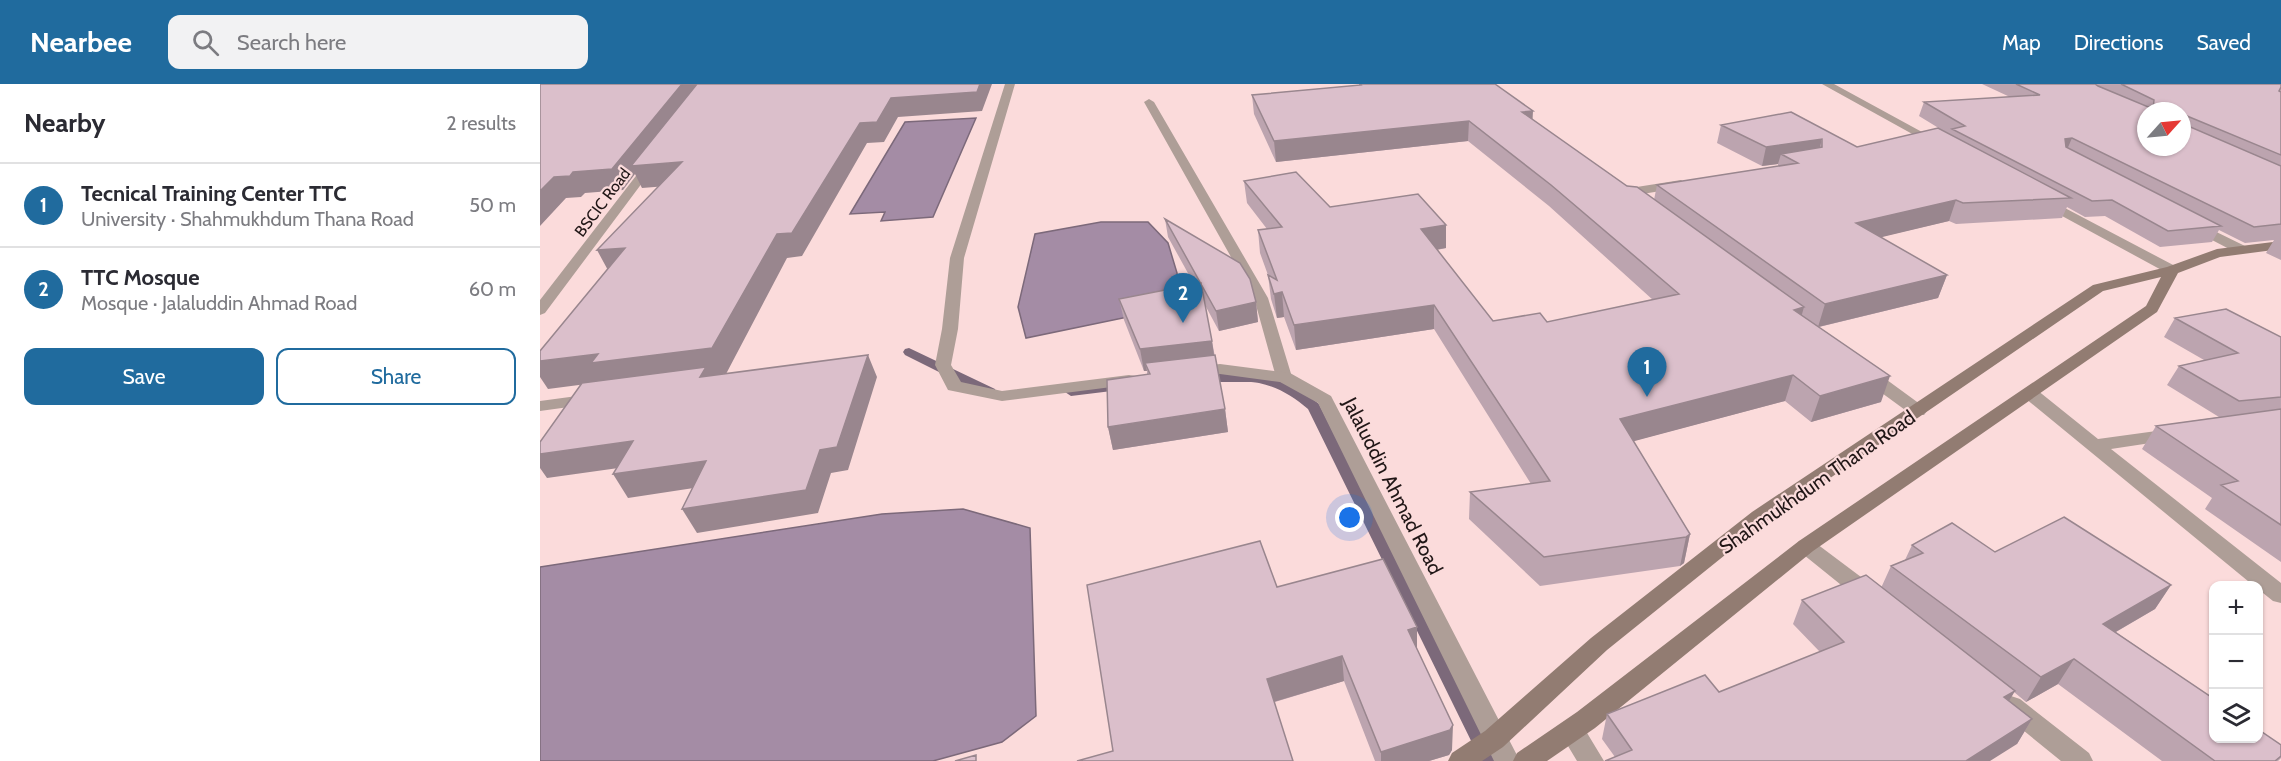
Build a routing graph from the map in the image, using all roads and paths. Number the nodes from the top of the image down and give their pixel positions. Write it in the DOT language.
graph roads {
  1 [pos="1010,84"];
  2 [pos="1827,84"];
  3 [pos="1149,102"];
  4 [pos="662,150"];
  5 [pos="1952,152"];
  6 [pos="1694,182"];
  7 [pos="2036,196"];
  8 [pos="1643,207"];
  9 [pos="2178,216"];
  10 [pos="2281,245"];
  11 [pos="2240,249"];
  12 [pos="2172,270"];
  13 [pos="540,310"];
  14 [pos="1851,362"];
  15 [pos="1173,375"];
  16 [pos="1150,377"];
  17 [pos="1284,377"];
  18 [pos="2031,393"];
  19 [pos="609,397"];
  20 [pos="540,406"];
  21 [pos="1918,411"];
  22 [pos="2188,433"];
  23 [pos="2095,445"];
  24 [pos="1806,546"];
  25 [pos="2281,595"];
  26 [pos="1888,610"];
  27 [pos="1998,696"];
  28 [pos="1572,730"];
  29 [pos="1494,739"];
  30 [pos="1461,761"];
  31 [pos="1507,761"];
  32 [pos="1526,761"];
  33 [pos="1591,761"];
  34 [pos="2080,761"];
  1 -- 16 [label="street"];
  2 -- 5 [label="street"];
  3 -- 17 [label="street"];
  4 -- 13 [label="street, BSCIC Road"];
  6 -- 8 [label="street"];
  7 -- 12 [label="street"];
  9 -- 11 [label="street"];
  10 -- 11 [label="main road, Shahmukhdum Thana Road"];
  11 -- 12 [label="main road, Shahmukhdum Thana Road"];
  12 -- 18 [label="main road"];
  12 -- 21 [label="main road, Shahmukhdum Thana Road"];
  14 -- 21 [label="street"];
  15 -- 17 [label="street, Jalaluddin Ahmad Road"];
  17 -- 29 [label="street, Jalaluddin Ahmad Road"];
  18 -- 23 [label="street"];
  18 -- 24 [label="main road"];
  19 -- 20 [label="street"];
  21 -- 29 [label="main road, Shahmukhdum Thana Road"];
  22 -- 23 [label="street"];
  23 -- 25 [label="street"];
  24 -- 26 [label="street"];
  24 -- 28 [label="main road"];
  27 -- 34 [label="street"];
  28 -- 32 [label="main road"];
  28 -- 33 [label="street"];
  29 -- 30 [label="main road, Shahmukhdum Thana Road"];
  29 -- 31 [label="street, Jalaluddin Ahmad Road"];
}
